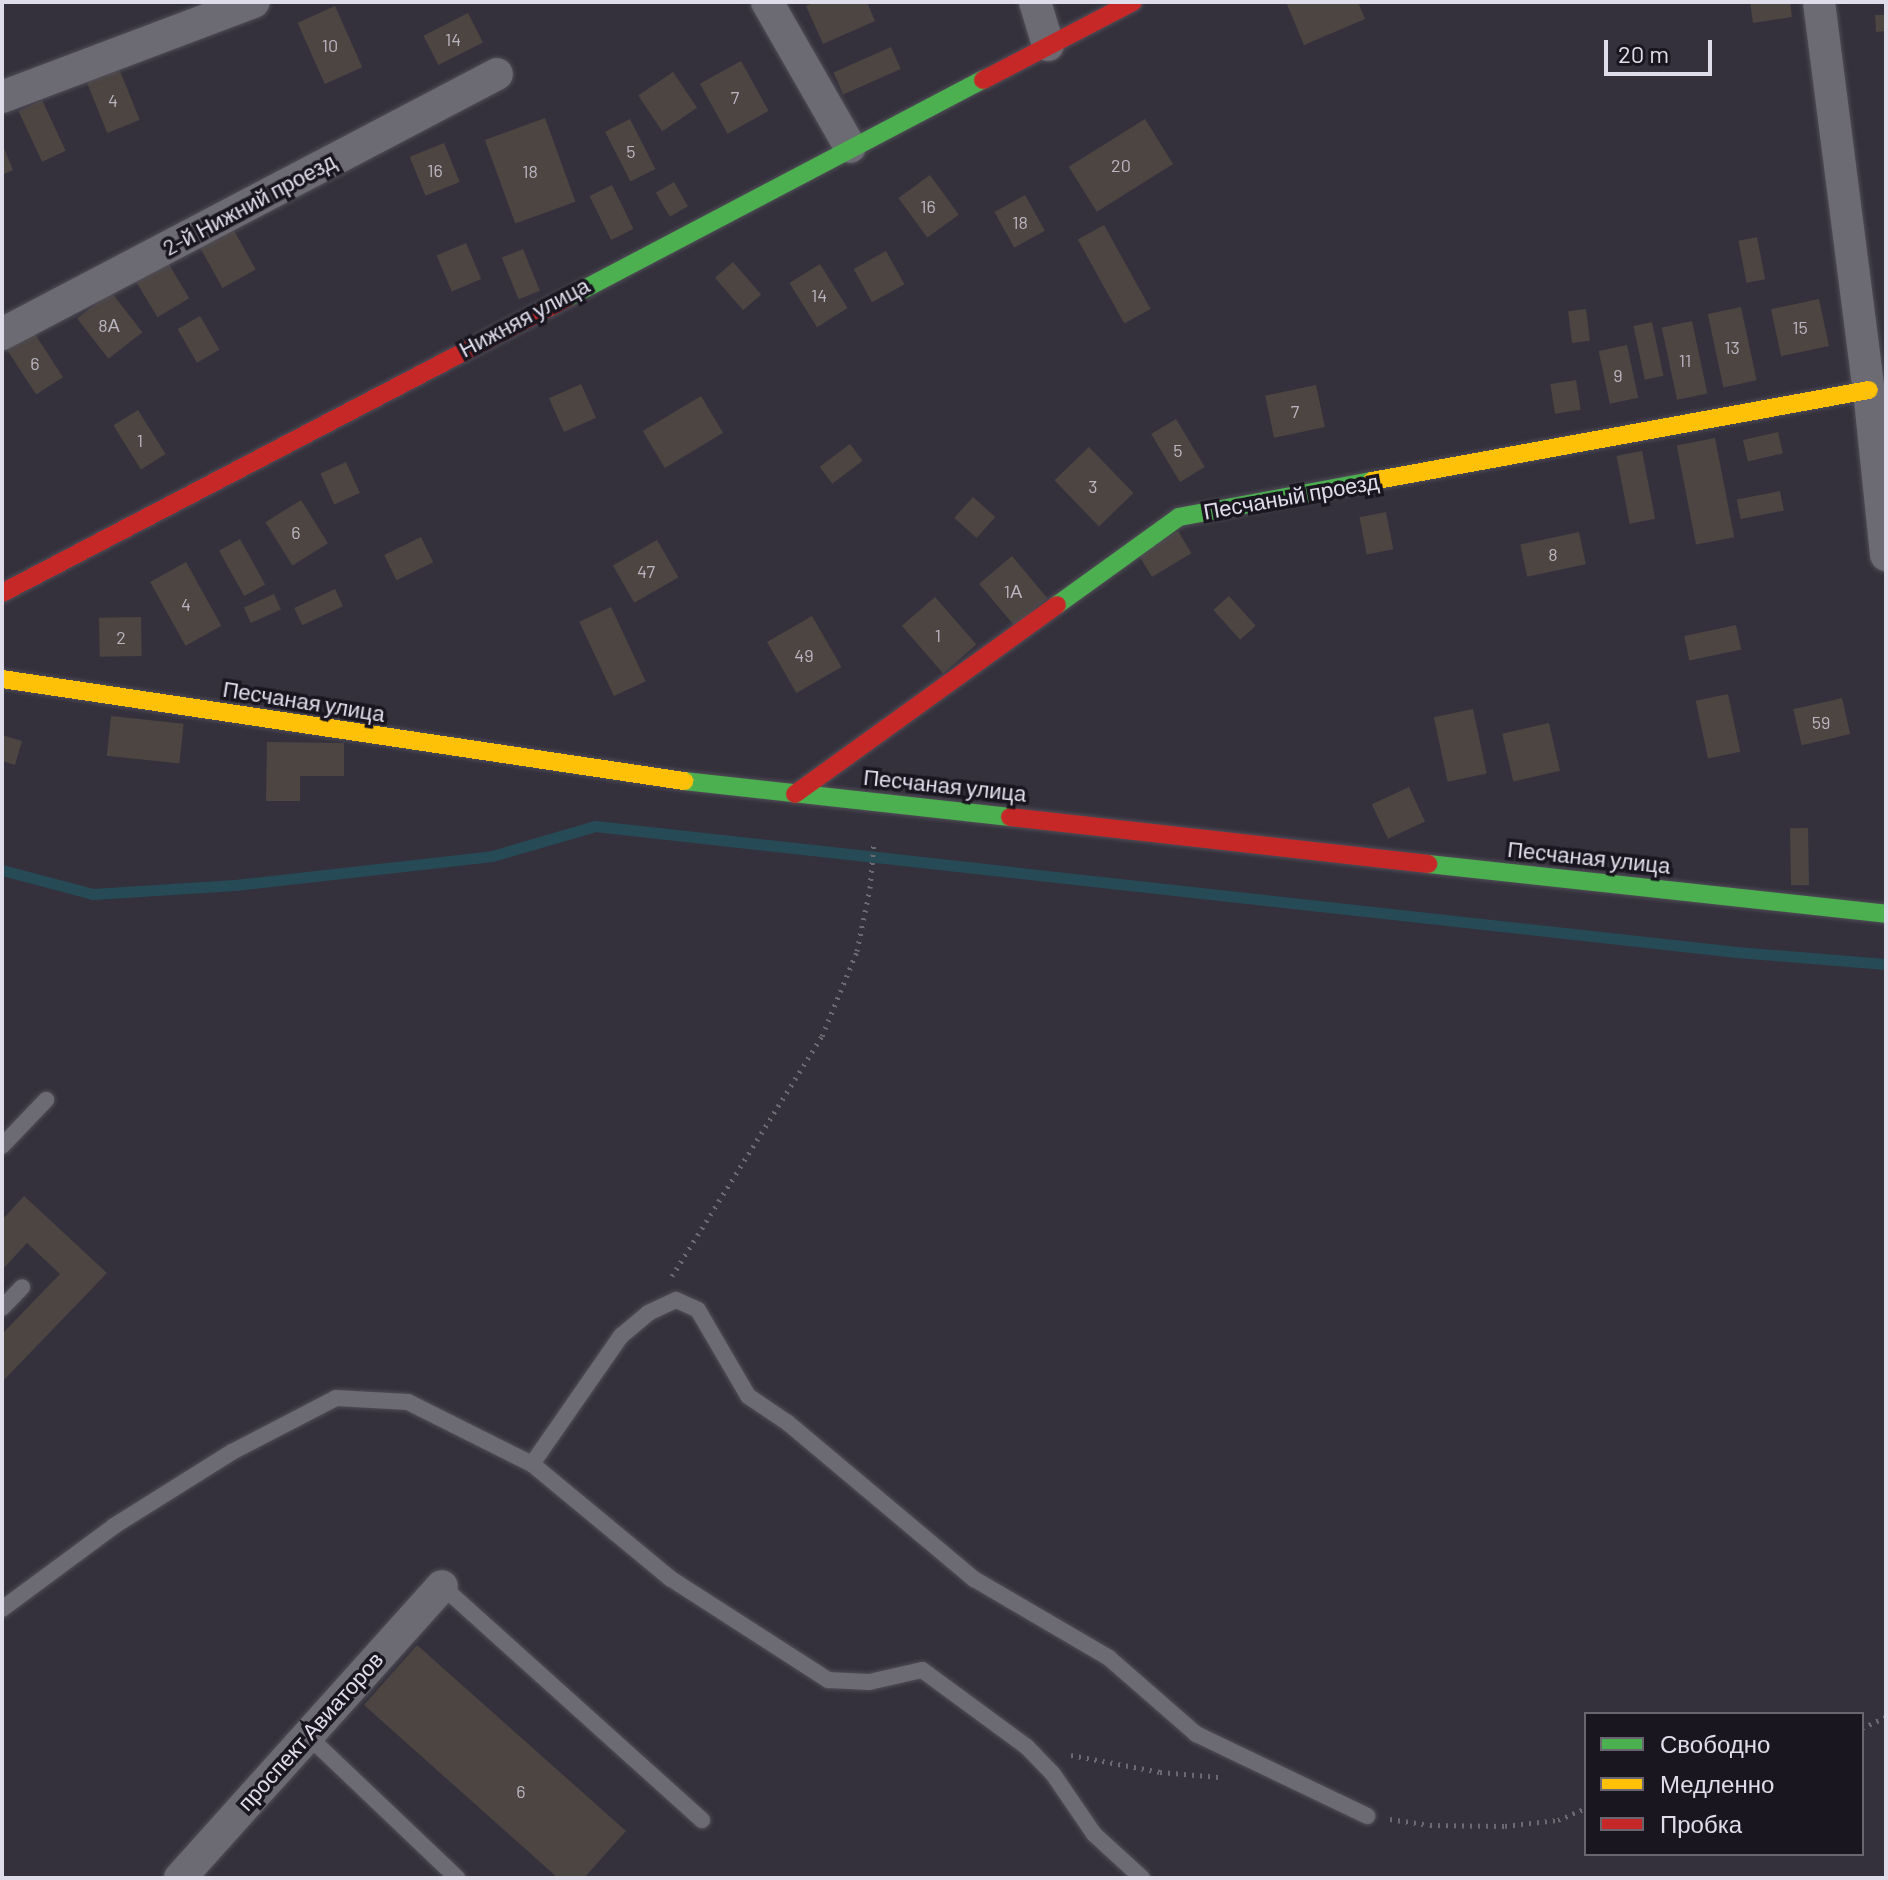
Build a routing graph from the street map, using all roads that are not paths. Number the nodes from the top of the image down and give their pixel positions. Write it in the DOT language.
graph roads {
  1 [pos="254,2"];
  2 [pos="767,2"];
  3 [pos="1035,2"];
  4 [pos="1133,2"];
  5 [pos="1819,2"];
  6 [pos="1048,45"];
  7 [pos="497,74"];
  8 [pos="2,97"];
  9 [pos="850,147"];
  10 [pos="2,334"];
  11 [pos="1869,390"];
  12 [pos="1886,555"];
  13 [pos="2,593"];
  14 [pos="2,679"];
  15 [pos="795,794"];
  16 [pos="1886,914"];
  17 [pos="46,1100"];
  18 [pos="2,1146"];
  19 [pos="22,1287"];
  20 [pos="2,1308"];
  21 [pos="532,1464"];
  22 [pos="442,1586"];
  23 [pos="2,1609"];
  24 [pos="306,1734"];
  25 [pos="1367,1816"];
  26 [pos="702,1820"];
  27 [pos="187,1876"];
  28 [pos="457,1878"];
  29 [pos="1142,1878"];
  1 -- 8 [label="street"];
  2 -- 9 [label="street"];
  3 -- 6 [label="street"];
  4 -- 6 [label="street, Нижняя улица"];
  5 -- 11 [label="street"];
  6 -- 9 [label="street, Нижняя улица"];
  7 -- 10 [label="street, 2-й Нижний проезд"];
  9 -- 13 [label="street, Нижняя улица"];
  11 -- 12 [label="street"];
  11 -- 15 [label="street, Песчаный проезд"];
  14 -- 15 [label="street, Песчаная улица"];
  15 -- 16 [label="street, Песчаная улица"];
  17 -- 18 [label="lane"];
  19 -- 20 [label="lane"];
  21 -- 23 [label="lane"];
  21 -- 25 [label="lane"];
  21 -- 29 [label="lane"];
  22 -- 24 [label="street, проспект Авиаторов"];
  22 -- 26 [label="lane"];
  24 -- 27 [label="street, проспект Авиаторов"];
  24 -- 28 [label="lane"];
}
